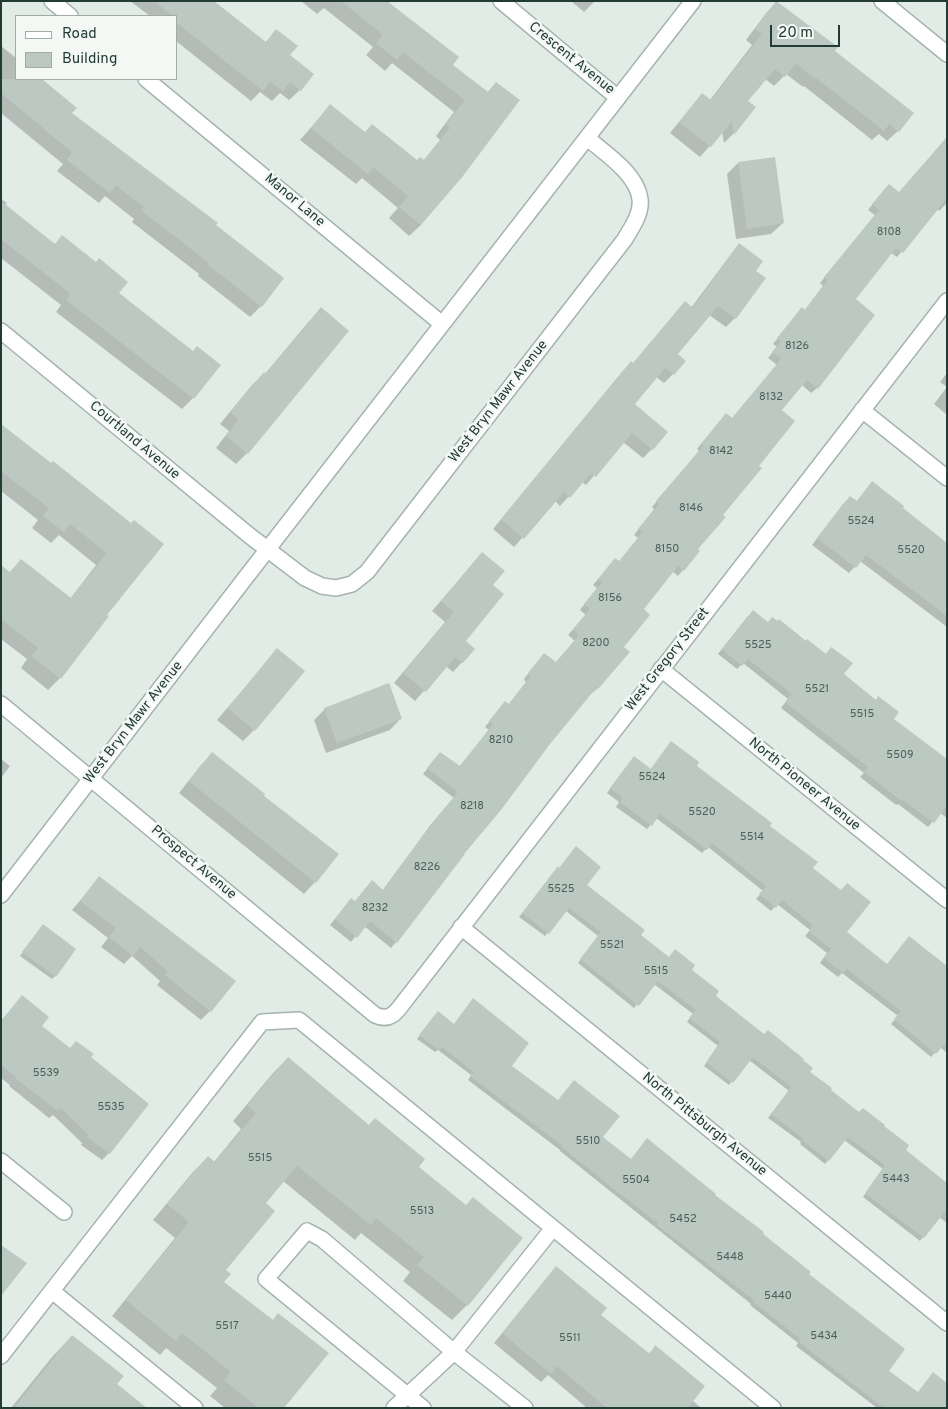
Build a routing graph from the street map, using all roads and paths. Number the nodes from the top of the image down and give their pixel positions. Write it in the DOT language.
graph roads {
  1 [pos="52,1"];
  2 [pos="501,1"];
  3 [pos="693,1"];
  4 [pos="882,1"];
  5 [pos="69,15"];
  6 [pos="947,54"];
  7 [pos="147,80"];
  8 [pos="618,98"];
  9 [pos="587,138"];
  10 [pos="947,300"];
  11 [pos="442,324"];
  12 [pos="1,331"];
  13 [pos="862,410"];
  14 [pos="947,478"];
  15 [pos="267,550"];
  16 [pos="661,669"];
  17 [pos="1,704"];
  18 [pos="91,778"];
  19 [pos="1,895"];
  20 [pos="947,900"];
  21 [pos="461,927"];
  22 [pos="386,1018"];
  23 [pos="1,1161"];
  24 [pos="64,1212"];
  25 [pos="554,1228"];
  26 [pos="52,1292"];
  27 [pos="947,1323"];
  28 [pos="454,1352"];
  29 [pos="1,1356"];
  30 [pos="407,1396"];
  31 [pos="195,1408"];
  32 [pos="394,1408"];
  33 [pos="423,1408"];
  34 [pos="525,1408"];
  35 [pos="773,1408"];
  1 -- 5 [label="street"];
  2 -- 8 [label="street, Crescent Avenue"];
  3 -- 8 [label="street, West Bryn Mawr Avenue"];
  4 -- 6 [label="street"];
  7 -- 11 [label="street, Manor Lane"];
  8 -- 9 [label="street, West Bryn Mawr Avenue"];
  9 -- 11 [label="street, West Bryn Mawr Avenue"];
  9 -- 15 [label="street, West Bryn Mawr Avenue"];
  10 -- 13 [label="street, West Gregory Street"];
  11 -- 15 [label="street, West Bryn Mawr Avenue"];
  12 -- 15 [label="street, Courtland Avenue"];
  13 -- 14 [label="street"];
  13 -- 16 [label="street, West Gregory Street"];
  15 -- 18 [label="street, West Bryn Mawr Avenue"];
  16 -- 20 [label="street, North Pioneer Avenue"];
  16 -- 21 [label="street, West Gregory Street"];
  17 -- 18 [label="street, Prospect Avenue"];
  18 -- 19 [label="street, West Bryn Mawr Avenue"];
  18 -- 22 [label="street, Prospect Avenue"];
  21 -- 22 [label="street, West Gregory Street"];
  21 -- 27 [label="street, North Pittsburgh Avenue"];
  23 -- 24 [label="street"];
  25 -- 26 [label="street"];
  25 -- 28 [label="street"];
  25 -- 35 [label="street"];
  26 -- 29 [label="street"];
  26 -- 31 [label="street"];
  28 -- 30 [label="street"];
  28 -- 30 [label="street"];
  28 -- 34 [label="street"];
  30 -- 32 [label="street"];
  30 -- 33 [label="street"];
}
